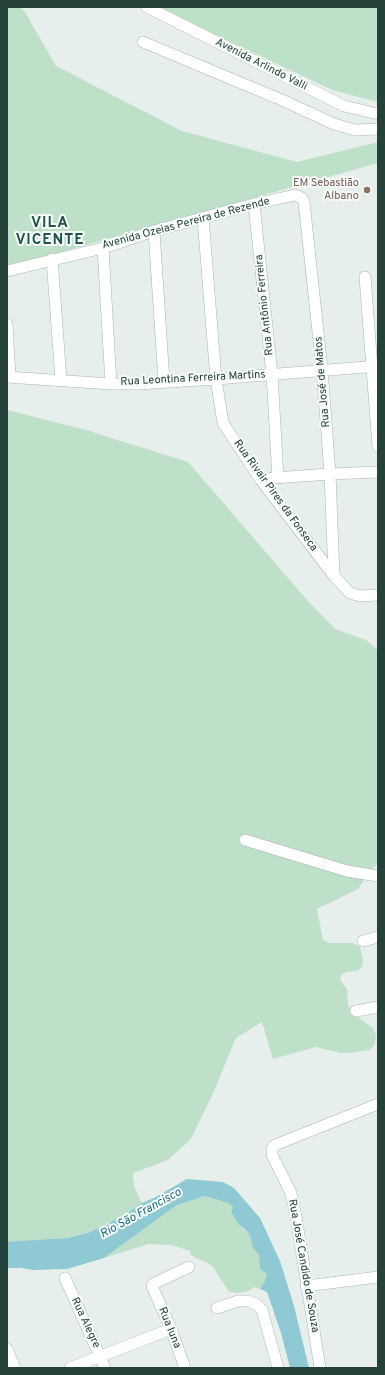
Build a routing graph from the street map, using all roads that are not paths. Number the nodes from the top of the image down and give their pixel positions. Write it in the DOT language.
graph roads {
  1 [pos="147,7"];
  2 [pos="143,42"];
  3 [pos="378,114"];
  4 [pos="378,129"];
  5 [pos="295,195"];
  6 [pos="254,204"];
  7 [pos="203,218"];
  8 [pos="154,231"];
  9 [pos="103,248"];
  10 [pos="52,260"];
  11 [pos="7,271"];
  12 [pos="365,277"];
  13 [pos="7,324"];
  14 [pos="375,366"];
  15 [pos="322,370"];
  16 [pos="272,374"];
  17 [pos="9,377"];
  18 [pos="216,379"];
  19 [pos="61,380"];
  20 [pos="164,382"];
  21 [pos="111,384"];
  22 [pos="378,446"];
  23 [pos="378,472"];
  24 [pos="330,474"];
  25 [pos="278,478"];
  26 [pos="260,479"];
  27 [pos="334,576"];
  28 [pos="378,595"];
  29 [pos="245,840"];
  30 [pos="378,876"];
  31 [pos="378,937"];
  32 [pos="363,941"];
  33 [pos="378,1007"];
  34 [pos="356,1011"];
  35 [pos="378,1104"];
  36 [pos="189,1267"];
  37 [pos="378,1276"];
  38 [pos="65,1278"];
  39 [pos="306,1286"];
  40 [pos="217,1308"];
  41 [pos="171,1328"];
  42 [pos="7,1350"];
  43 [pos="101,1356"];
  44 [pos="15,1368"];
  45 [pos="70,1368"];
  46 [pos="105,1368"];
  47 [pos="185,1368"];
  48 [pos="278,1368"];
  49 [pos="320,1368"];
  1 -- 3 [label="street, Avenida Arlindo Valli"];
  2 -- 4 [label="street"];
  5 -- 6 [label="street, Avenida Ozeias Pereira de Rezende"];
  5 -- 15 [label="street, Rua José de Matos"];
  6 -- 7 [label="street, Avenida Ozeias Pereira de Rezende"];
  6 -- 16 [label="street, Rua Antônio Ferreira"];
  7 -- 8 [label="street, Avenida Ozeias Pereira de Rezende"];
  7 -- 18 [label="street, Rua Rivair Pires da Fonseca"];
  8 -- 9 [label="street, Avenida Ozeias Pereira de Rezende"];
  8 -- 20 [label="street"];
  9 -- 10 [label="street, Avenida Ozeias Pereira de Rezende"];
  9 -- 21 [label="street"];
  10 -- 11 [label="street, Avenida Ozeias Pereira de Rezende"];
  10 -- 19 [label="street"];
  12 -- 14 [label="street"];
  13 -- 17 [label="street"];
  14 -- 15 [label="street, Rua Leontina Ferreira Martins"];
  14 -- 22 [label="street"];
  15 -- 16 [label="street, Rua Leontina Ferreira Martins"];
  15 -- 24 [label="street, Rua José de Matos"];
  16 -- 18 [label="street, Rua Leontina Ferreira Martins"];
  16 -- 25 [label="street, Rua Antônio Ferreira"];
  17 -- 19 [label="street, Rua Leontina Ferreira Martins"];
  18 -- 20 [label="street, Rua Leontina Ferreira Martins"];
  18 -- 26 [label="street, Rua Rivair Pires da Fonseca"];
  19 -- 21 [label="street, Rua Leontina Ferreira Martins"];
  20 -- 21 [label="street, Rua Leontina Ferreira Martins"];
  23 -- 24 [label="street"];
  24 -- 25 [label="street"];
  24 -- 27 [label="street, Rua José de Matos"];
  25 -- 26 [label="street"];
  26 -- 27 [label="street, Rua Rivair Pires da Fonseca"];
  27 -- 28 [label="street, Rua Rivair Pires da Fonseca"];
  29 -- 30 [label="street"];
  31 -- 32 [label="street"];
  33 -- 34 [label="street"];
  35 -- 39 [label="street, Rua José Candido de Souza"];
  36 -- 41 [label="street, Rua Iuna"];
  37 -- 39 [label="street"];
  38 -- 43 [label="street, Rua Alegre"];
  39 -- 49 [label="street, Rua José Candido de Souza"];
  40 -- 48 [label="street"];
  41 -- 43 [label="street"];
  41 -- 47 [label="street, Rua Iuna"];
  42 -- 44 [label="street"];
  43 -- 45 [label="street"];
  43 -- 46 [label="street, Rua Alegre"];
}
